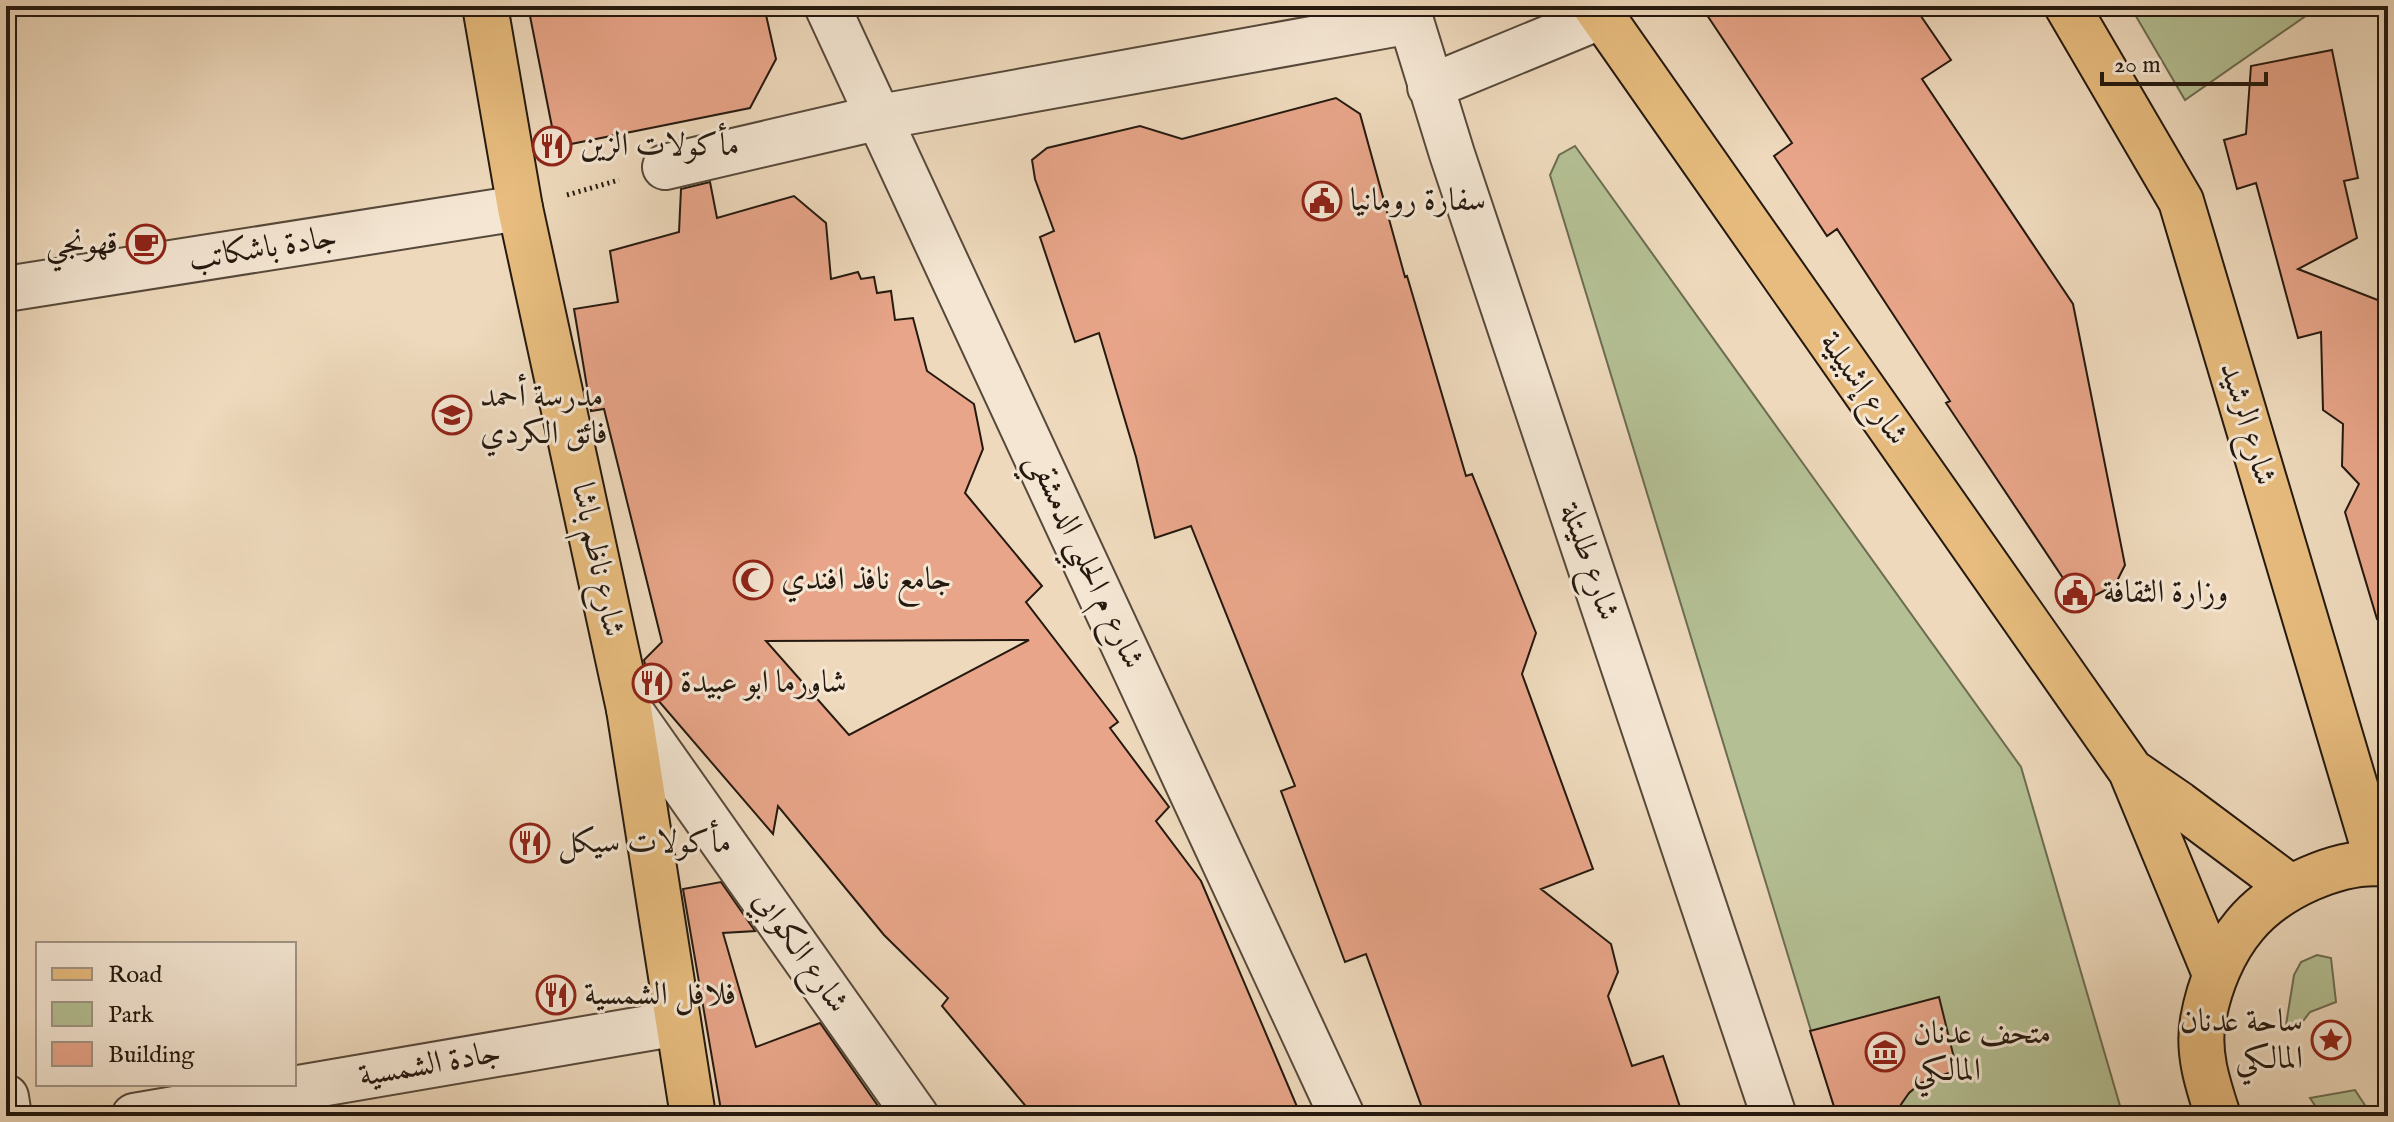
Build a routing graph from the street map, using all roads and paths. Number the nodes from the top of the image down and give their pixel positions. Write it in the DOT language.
graph roads {
  1 [pos="485,6"];
  2 [pos="827,6"];
  3 [pos="2067,6"];
  4 [pos="1599,11"];
  5 [pos="1410,14"];
  6 [pos="1430,87"];
  7 [pos="880,117"];
  8 [pos="665,167"];
  9 [pos="520,208"];
  10 [pos="6,289"];
  11 [pos="629,709"];
  12 [pos="2131,771"];
  13 [pos="2383,863"];
  14 [pos="2290,887"];
  15 [pos="2215,974"];
  16 [pos="678,1023"];
  17 [pos="6,1097"];
  18 [pos="9,1116"];
  19 [pos="134,1116"];
  20 [pos="693,1116"];
  21 [pos="916,1116"];
  22 [pos="1342,1116"];
  23 [pos="1774,1116"];
  24 [pos="2218,1116"];
  1 -- 9 [label="main road, شارع ناظم باشا"];
  2 -- 7 [label="street, شارع م الحلبي الدمشقي"];
  3 -- 13 [label="main road, شارع الرشيد"];
  4 -- 6 [label="street"];
  4 -- 12 [label="main road, شارع إشبيلية"];
  5 -- 6 [label="street, شارع طليتلة"];
  5 -- 7 [label="street"];
  6 -- 23 [label="street, شارع طليتلة"];
  7 -- 8 [label="street"];
  7 -- 22 [label="street, شارع م الحلبي الدمشقي"];
  8 -- 9 [label="path"];
  9 -- 10 [label="street, جادة باشكاتب"];
  9 -- 11 [label="main road, شارع ناظم باشا"];
  11 -- 16 [label="main road, شارع ناظم باشا"];
  11 -- 21 [label="street, شارع الكوابي"];
  12 -- 14 [label="main road"];
  12 -- 15 [label="main road"];
  13 -- 14 [label="main road"];
  14 -- 15 [label="main road"];
  15 -- 24 [label="main road"];
  16 -- 19 [label="street, جادة الشمسية"];
  16 -- 20 [label="main road, شارع ناظم باشا"];
  17 -- 18 [label="street"];
}
